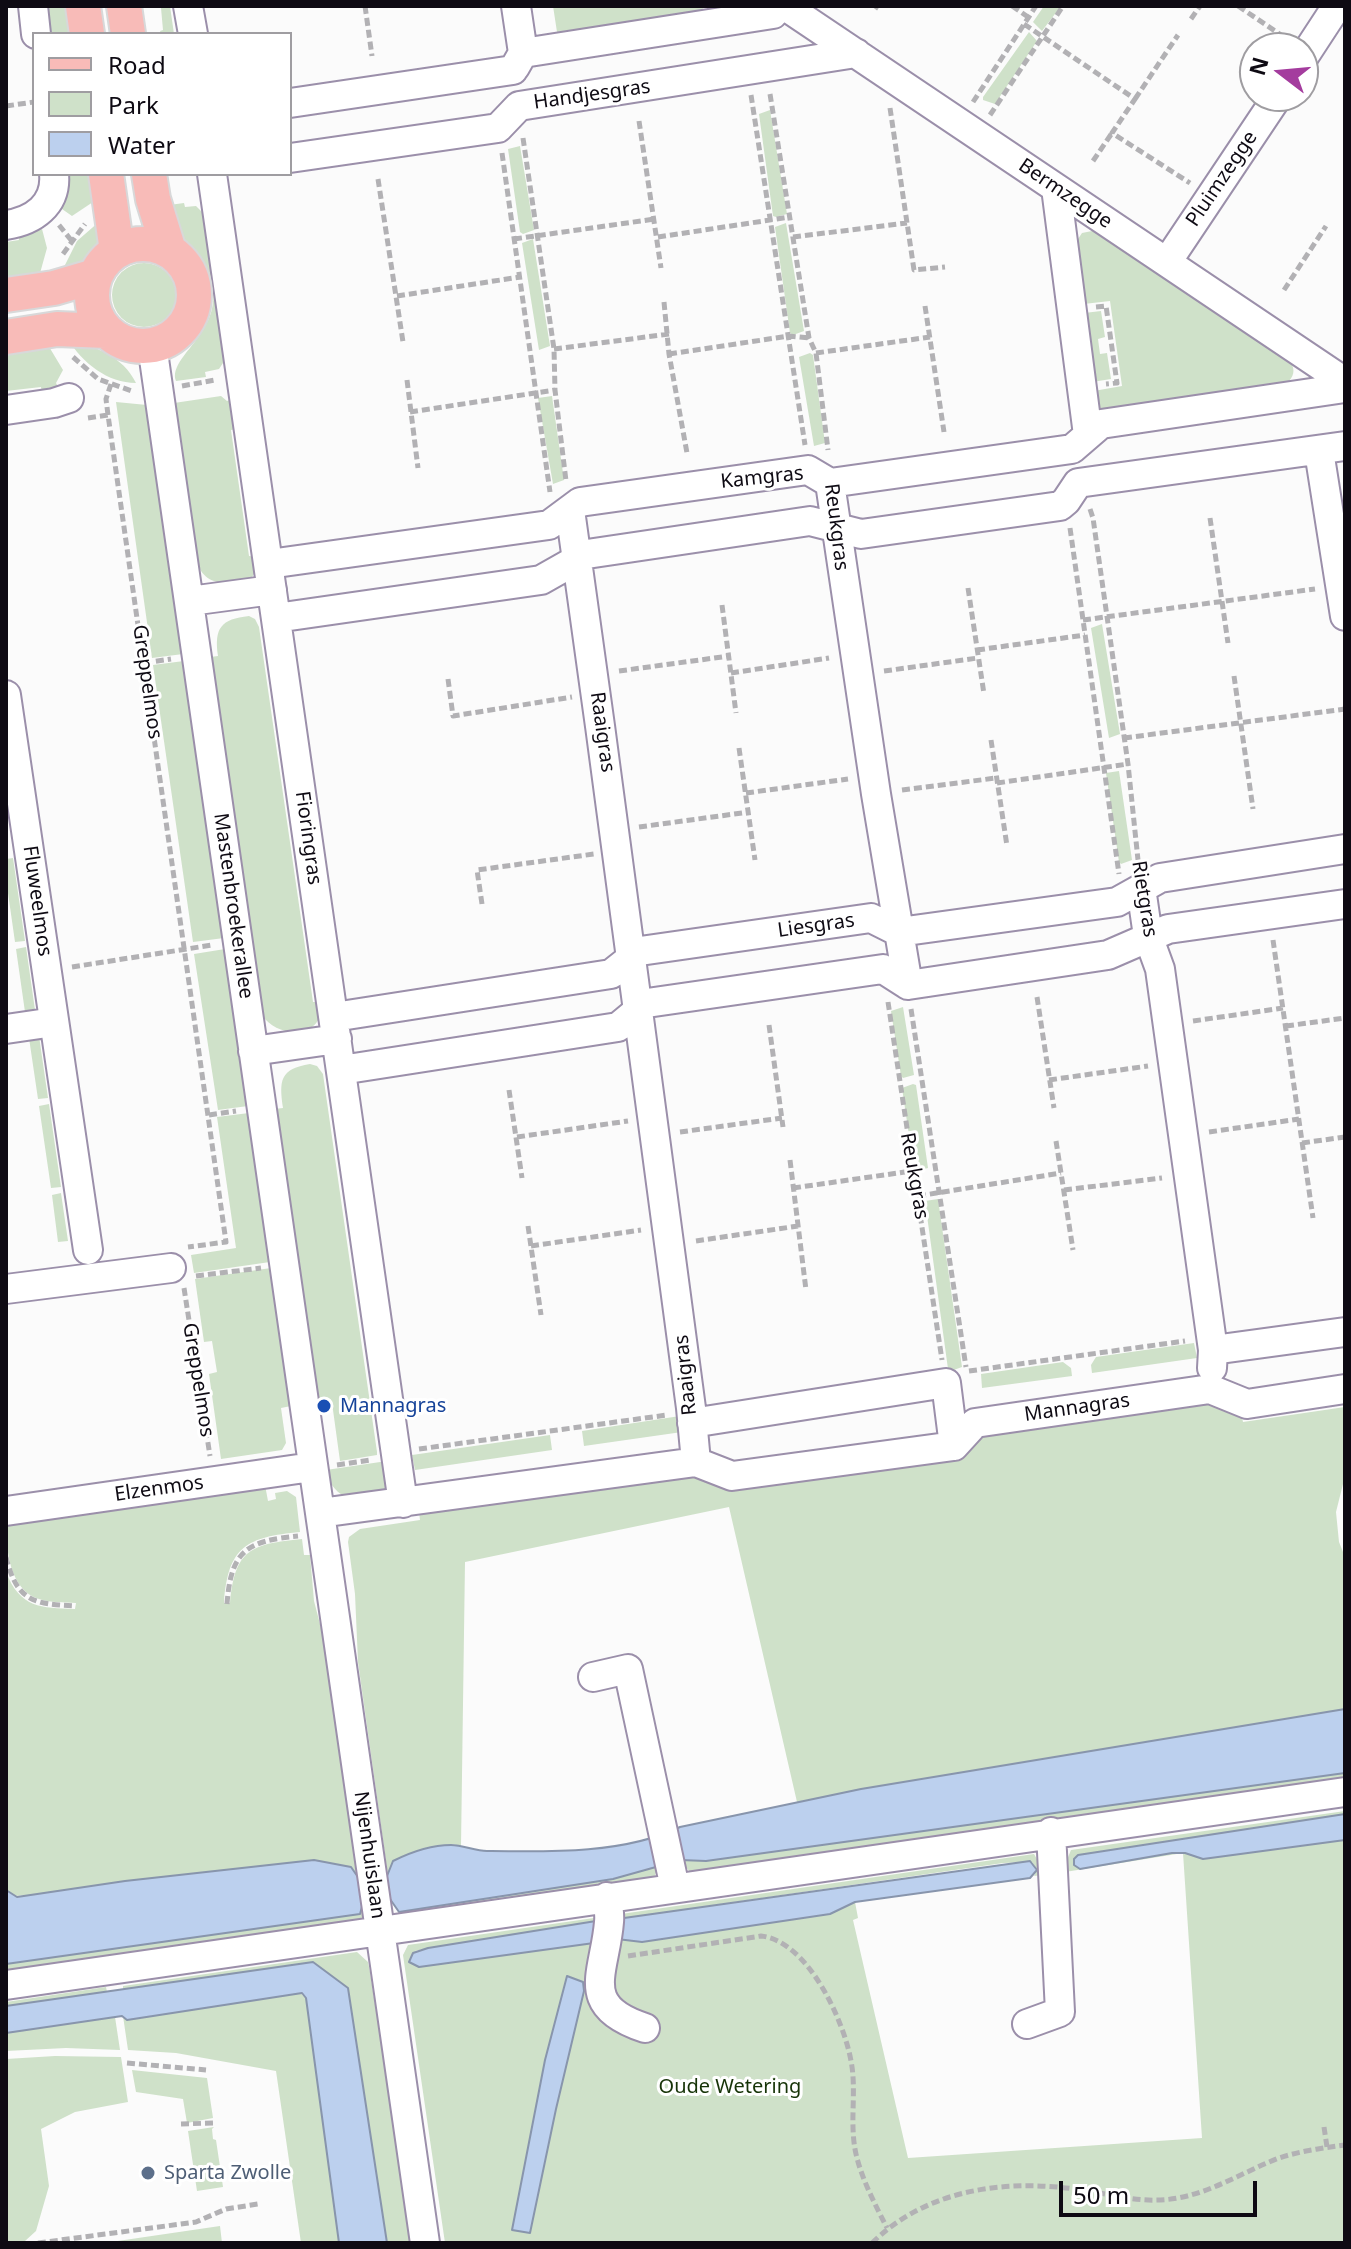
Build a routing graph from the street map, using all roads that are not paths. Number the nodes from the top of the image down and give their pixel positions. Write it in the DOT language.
graph roads {
  1 [pos="33,6"];
  2 [pos="83,6"];
  3 [pos="124,6"];
  4 [pos="188,6"];
  5 [pos="516,6"];
  6 [pos="779,6"];
  7 [pos="785,6"];
  8 [pos="1337,6"];
  9 [pos="36,32"];
  10 [pos="87,32"];
  11 [pos="128,32"];
  12 [pos="193,32"];
  13 [pos="1319,34"];
  14 [pos="856,53"];
  15 [pos="518,62"];
  16 [pos="292,103"];
  17 [pos="519,106"];
  18 [pos="1267,112"];
  19 [pos="292,158"];
  20 [pos="54,176"];
  21 [pos="149,176"];
  22 [pos="212,176"];
  23 [pos="1056,188"];
  24 [pos="108,190"];
  25 [pos="13,224"];
  26 [pos="169,251"];
  27 [pos="1167,262"];
  28 [pos="106,263"];
  29 [pos="6,295"];
  30 [pos="107,331"];
  31 [pos="6,337"];
  32 [pos="152,345"];
  33 [pos="1345,382"];
  34 [pos="1345,388"];
  35 [pos="61,400"];
  36 [pos="6,410"];
  37 [pos="1080,442"];
  38 [pos="1332,448"];
  39 [pos="819,477"];
  40 [pos="1072,492"];
  41 [pos="562,515"];
  42 [pos="835,528"];
  43 [pos="577,559"];
  44 [pos="270,577"];
  45 [pos="190,601"];
  46 [pos="1345,616"];
  47 [pos="276,618"];
  48 [pos="6,695"];
  49 [pos="12,782"];
  50 [pos="1345,849"];
  51 [pos="1132,894"];
  52 [pos="1345,904"];
  53 [pos="899,932"];
  54 [pos="1148,936"];
  55 [pos="631,958"];
  56 [pos="908,985"];
  57 [pos="637,1010"];
  58 [pos="54,1022"];
  59 [pos="336,1028"];
  60 [pos="6,1029"];
  61 [pos="253,1051"];
  62 [pos="341,1070"];
  63 [pos="88,1250"];
  64 [pos="174,1258"];
  65 [pos="6,1289"];
  66 [pos="1345,1332"];
  67 [pos="1212,1344"];
  68 [pos="1210,1389"];
  69 [pos="1345,1389"];
  70 [pos="691,1417"];
  71 [pos="954,1446"];
  72 [pos="696,1462"];
  73 [pos="312,1467"];
  74 [pos="403,1503"];
  75 [pos="6,1511"];
  76 [pos="322,1523"];
  77 [pos="593,1677"];
  78 [pos="1345,1792"];
  79 [pos="1051,1832"];
  80 [pos="671,1862"];
  81 [pos="378,1918"];
  82 [pos="606,1928"];
  83 [pos="6,1985"];
  84 [pos="1027,2024"];
  85 [pos="645,2028"];
  86 [pos="425,2243"];
  1 -- 9 [label="street"];
  2 -- 10 [label="main road"];
  3 -- 11 [label="main road"];
  4 -- 12 [label="street"];
  5 -- 15 [label="street"];
  6 -- 15 [label="street, Handjesgras"];
  7 -- 14 [label="street, Bermzegge"];
  8 -- 13 [label="street"];
  14 -- 17 [label="street, Handjesgras"];
  14 -- 23 [label="street, Bermzegge"];
  15 -- 16 [label="street, Handjesgras"];
  15 -- 17 [label="street"];
  17 -- 19 [label="street, Handjesgras"];
  18 -- 27 [label="street, Pluimzegge"];
  20 -- 25 [label="street"];
  21 -- 26 [label="main road"];
  22 -- 44 [label="street, Fioringras"];
  23 -- 27 [label="street, Bermzegge"];
  23 -- 37 [label="street"];
  24 -- 28 [label="main road"];
  26 -- 28 [label="main road"];
  26 -- 32 [label="main road"];
  27 -- 33 [label="street, Bermzegge"];
  28 -- 29 [label="main road"];
  28 -- 30 [label="main road"];
  30 -- 31 [label="main road"];
  30 -- 32 [label="main road"];
  32 -- 45 [label="street, Mastenbroekerallee"];
  34 -- 37 [label="street, Kamgras"];
  35 -- 36 [label="street"];
  37 -- 39 [label="street, Kamgras"];
  37 -- 40 [label="street"];
  38 -- 40 [label="street"];
  38 -- 46 [label="street"];
  39 -- 41 [label="street, Kamgras"];
  39 -- 42 [label="street, Reukgras"];
  40 -- 42 [label="street"];
  41 -- 43 [label="street, Raaigras"];
  41 -- 44 [label="street, Kamgras"];
  42 -- 43 [label="street"];
  42 -- 53 [label="street, Reukgras"];
  43 -- 47 [label="street"];
  43 -- 55 [label="street, Raaigras"];
  44 -- 45 [label="street, Kamgras"];
  44 -- 47 [label="street, Fioringras"];
  45 -- 61 [label="street, Mastenbroekerallee"];
  47 -- 59 [label="street, Fioringras"];
  48 -- 49 [label="street, Fluweelmos"];
  49 -- 58 [label="street, Fluweelmos"];
  50 -- 51 [label="street, Liesgras"];
  51 -- 53 [label="street, Liesgras"];
  51 -- 54 [label="street, Rietgras"];
  52 -- 54 [label="street"];
  53 -- 55 [label="street, Liesgras"];
  53 -- 56 [label="street, Reukgras"];
  54 -- 56 [label="street"];
  54 -- 67 [label="street, Rietgras"];
  55 -- 57 [label="street, Raaigras"];
  55 -- 59 [label="street, Liesgras"];
  56 -- 57 [label="street"];
  57 -- 62 [label="street"];
  57 -- 70 [label="street, Raaigras"];
  58 -- 60 [label="street"];
  58 -- 63 [label="street, Fluweelmos"];
  59 -- 61 [label="street, Liesgras"];
  59 -- 62 [label="street, Fioringras"];
  61 -- 73 [label="street, Mastenbroekerallee"];
  62 -- 74 [label="street, Fioringras"];
  64 -- 65 [label="street"];
  66 -- 67 [label="street"];
  67 -- 68 [label="street"];
  68 -- 69 [label="street"];
  68 -- 71 [label="street, Mannagras"];
  70 -- 71 [label="street"];
  70 -- 72 [label="street, Raaigras"];
  71 -- 72 [label="street"];
  72 -- 74 [label="street"];
  73 -- 75 [label="street, Elzenmos"];
  73 -- 76 [label="street, Nijenhuislaan"];
  74 -- 76 [label="street"];
  76 -- 81 [label="street, Nijenhuislaan"];
  77 -- 80 [label="street"];
  78 -- 79 [label="street"];
  79 -- 80 [label="street"];
  79 -- 84 [label="street"];
  80 -- 82 [label="street"];
  81 -- 82 [label="street"];
  81 -- 83 [label="street"];
  81 -- 86 [label="street, Nijenhuislaan"];
  82 -- 85 [label="street"];
}
